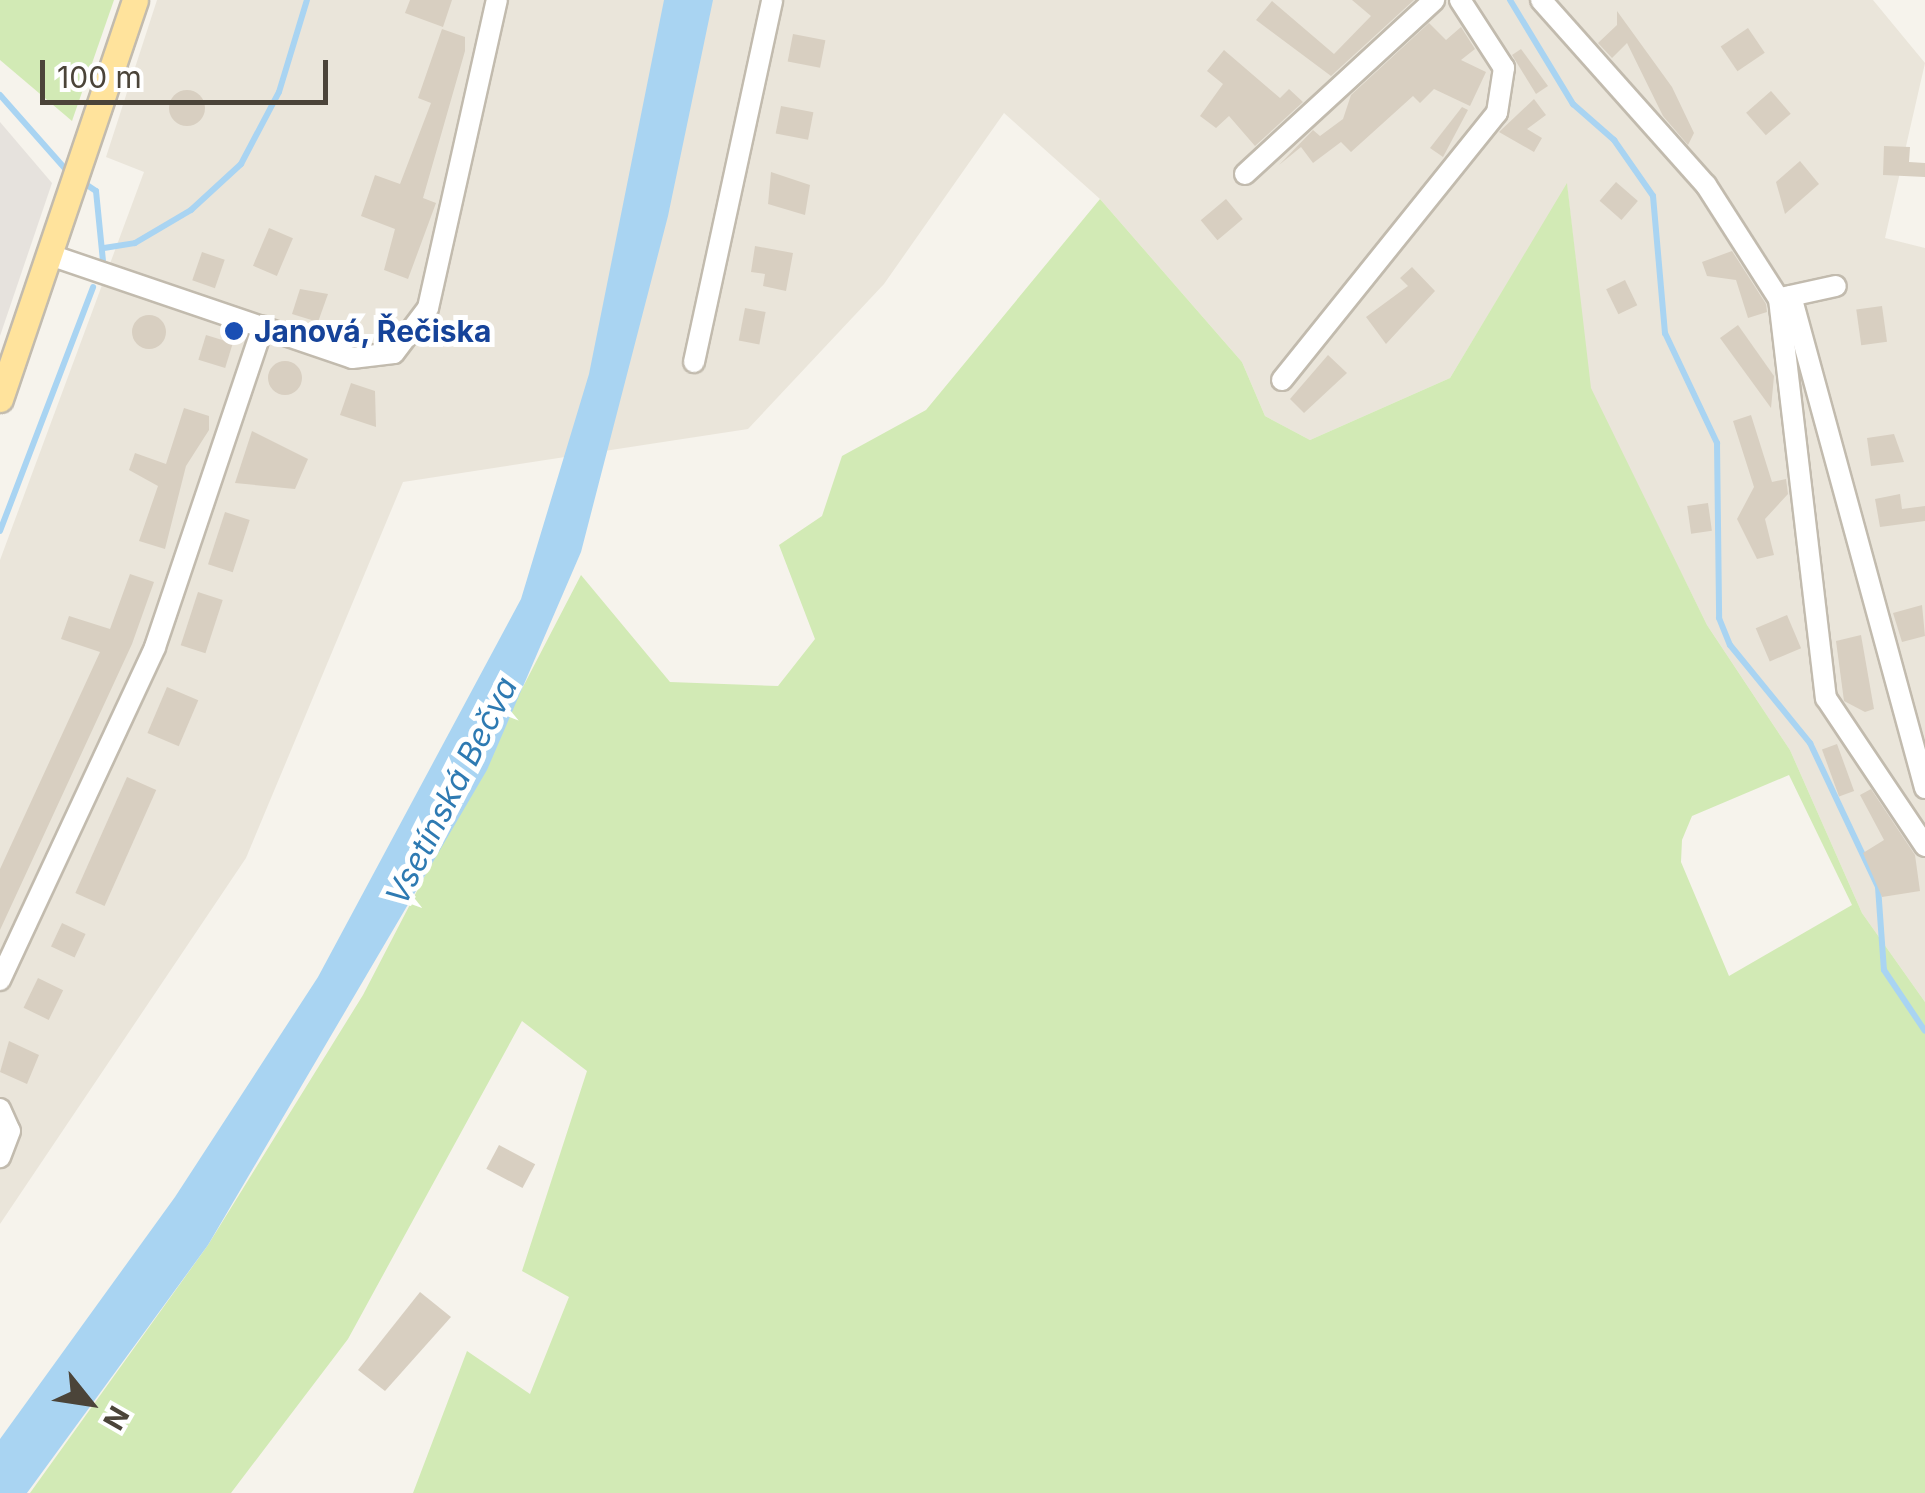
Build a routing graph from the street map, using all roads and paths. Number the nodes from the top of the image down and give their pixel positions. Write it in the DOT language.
graph roads {
  1 [pos="135,0"];
  2 [pos="497,0"];
  3 [pos="772,0"];
  4 [pos="1434,0"];
  5 [pos="1460,0"];
  6 [pos="1541,0"];
  7 [pos="1245,174"];
  8 [pos="50,255"];
  9 [pos="1836,286"];
  10 [pos="1785,297"];
  11 [pos="263,327"];
  12 [pos="694,362"];
  13 [pos="1282,380"];
  14 [pos="0,399"];
  15 [pos="1925,791"];
  16 [pos="1901,803"];
  17 [pos="1925,846"];
  18 [pos="0,980"];
  19 [pos="0,1109"];
  20 [pos="0,1157"];
  1 -- 8 [label="main road"];
  2 -- 11 [label="street"];
  3 -- 12 [label="street"];
  4 -- 7 [label="street"];
  5 -- 13 [label="street"];
  6 -- 10 [label="street"];
  8 -- 11 [label="street"];
  8 -- 14 [label="main road"];
  9 -- 10 [label="street"];
  10 -- 15 [label="street"];
  10 -- 16 [label="street"];
  11 -- 18 [label="street"];
  15 -- 16 [label="street"];
  16 -- 17 [label="street"];
  19 -- 20 [label="street"];
}
